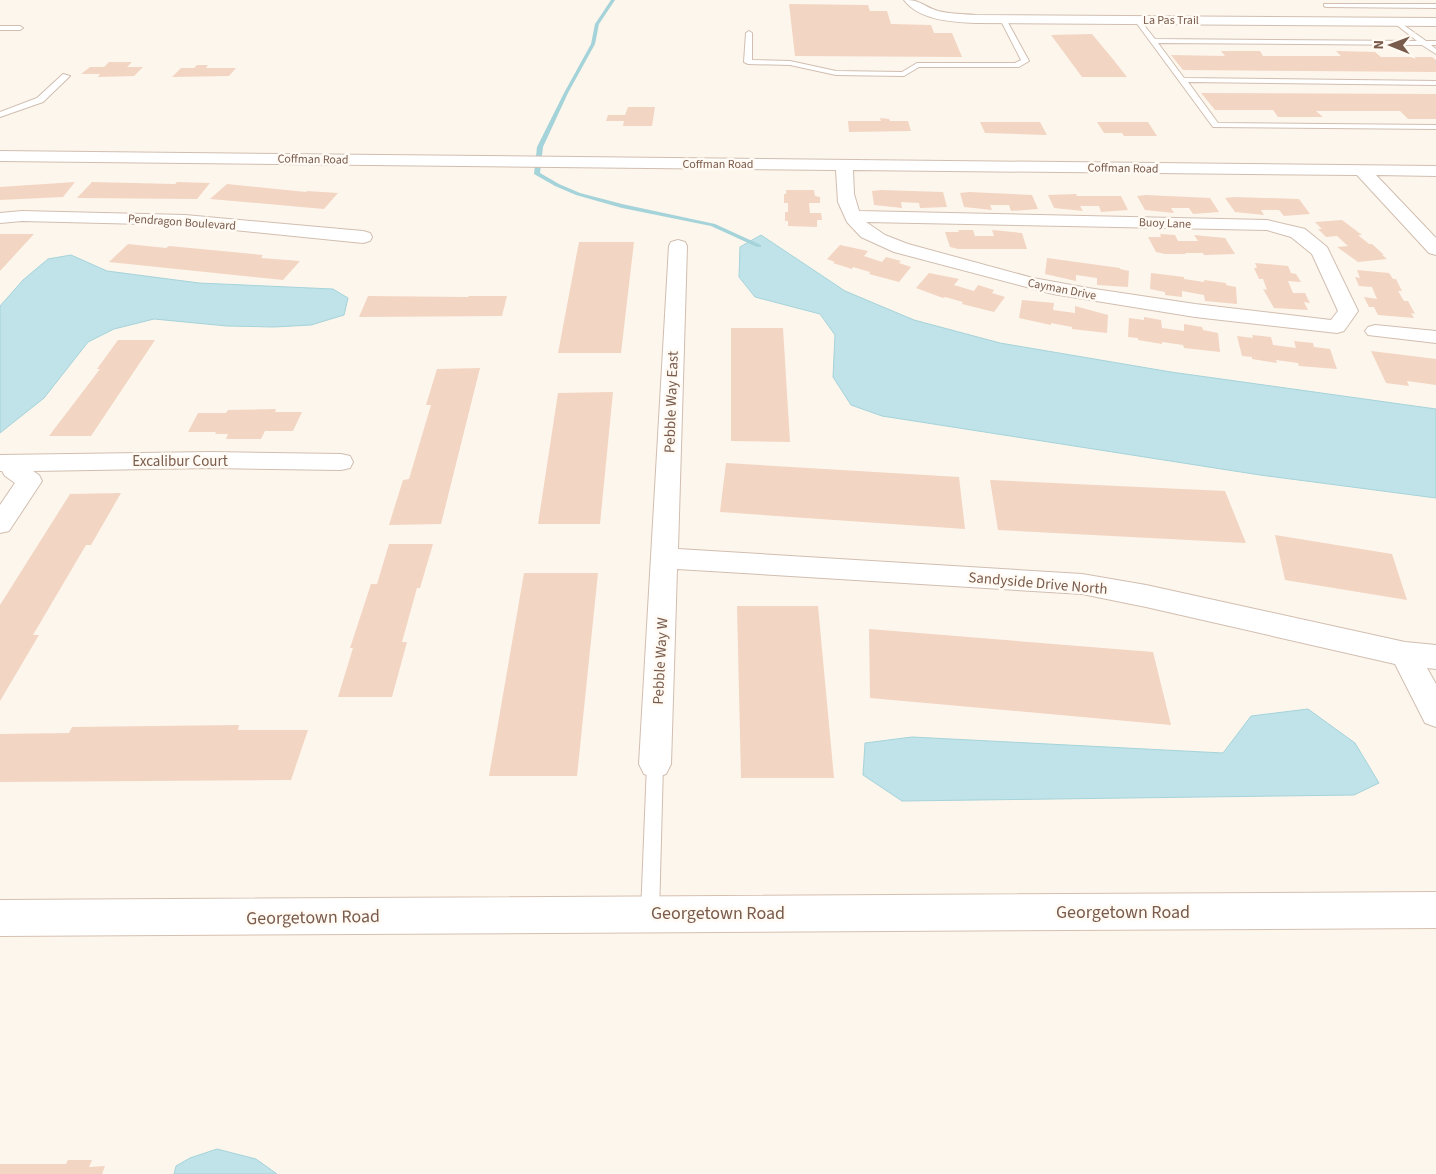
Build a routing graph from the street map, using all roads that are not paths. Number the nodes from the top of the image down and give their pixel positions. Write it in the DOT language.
graph roads {
  1 [pos="910,0"];
  2 [pos="1361,0"];
  3 [pos="1324,2"];
  4 [pos="1367,5"];
  5 [pos="1436,6"];
  6 [pos="1333,10"];
  7 [pos="1003,19"];
  8 [pos="1137,20"];
  9 [pos="1396,22"];
  10 [pos="1436,22"];
  11 [pos="0,28"];
  12 [pos="20,28"];
  13 [pos="749,33"];
  14 [pos="1153,41"];
  15 [pos="1424,42"];
  16 [pos="1436,42"];
  17 [pos="1436,52"];
  18 [pos="66,76"];
  19 [pos="1183,80"];
  20 [pos="1436,84"];
  21 [pos="0,115"];
  22 [pos="1436,127"];
  23 [pos="0,156"];
  24 [pos="844,165"];
  25 [pos="1361,170"];
  26 [pos="1436,171"];
  27 [pos="852,216"];
  28 [pos="0,218"];
  29 [pos="917,218"];
  30 [pos="1429,235"];
  31 [pos="363,237"];
  32 [pos="678,246"];
  33 [pos="906,248"];
  34 [pos="1436,250"];
  35 [pos="1337,326"];
  36 [pos="1376,331"];
  37 [pos="1436,337"];
  38 [pos="341,462"];
  39 [pos="8,467"];
  40 [pos="0,524"];
  41 [pos="665,558"];
  42 [pos="1405,654"];
  43 [pos="1436,657"];
  44 [pos="1436,714"];
  45 [pos="655,764"];
  46 [pos="1436,910"];
  47 [pos="650,914"];
  48 [pos="0,918"];
  1 -- 7 [label="street, La Pas Trail"];
  2 -- 4 [label="lane"];
  3 -- 4 [label="lane"];
  3 -- 6 [label="lane"];
  4 -- 5 [label="lane"];
  7 -- 8 [label="street, La Pas Trail"];
  7 -- 13 [label="lane"];
  8 -- 9 [label="street, La Pas Trail"];
  8 -- 14 [label="lane"];
  9 -- 10 [label="street, La Pas Trail"];
  9 -- 15 [label="lane"];
  11 -- 12 [label="lane"];
  14 -- 15 [label="lane"];
  14 -- 19 [label="lane"];
  15 -- 16 [label="lane"];
  15 -- 17 [label="lane"];
  18 -- 21 [label="lane"];
  19 -- 20 [label="lane"];
  19 -- 22 [label="lane"];
  23 -- 24 [label="street, Coffman Road"];
  24 -- 25 [label="street, Coffman Road"];
  24 -- 27 [label="street, Cayman Drive"];
  25 -- 26 [label="street, Coffman Road"];
  25 -- 30 [label="street"];
  27 -- 29 [label="street, Buoy Lane"];
  27 -- 33 [label="street, Cayman Drive"];
  28 -- 31 [label="street, Pendragon Boulevard"];
  29 -- 33 [label="street"];
  29 -- 35 [label="street, Buoy Lane"];
  30 -- 34 [label="street"];
  32 -- 41 [label="street, Pebble Way East"];
  33 -- 35 [label="street, Cayman Drive"];
  36 -- 37 [label="street"];
  38 -- 39 [label="street, Excalibur Court"];
  39 -- 40 [label="street"];
  41 -- 42 [label="street, Sandyside Drive North"];
  41 -- 45 [label="street, Pebble Way W"];
  42 -- 43 [label="street, Sandyside Drive North"];
  42 -- 44 [label="street"];
  45 -- 47 [label="lane"];
  46 -- 47 [label="street, Georgetown Road"];
  47 -- 48 [label="street, Georgetown Road"];
}
